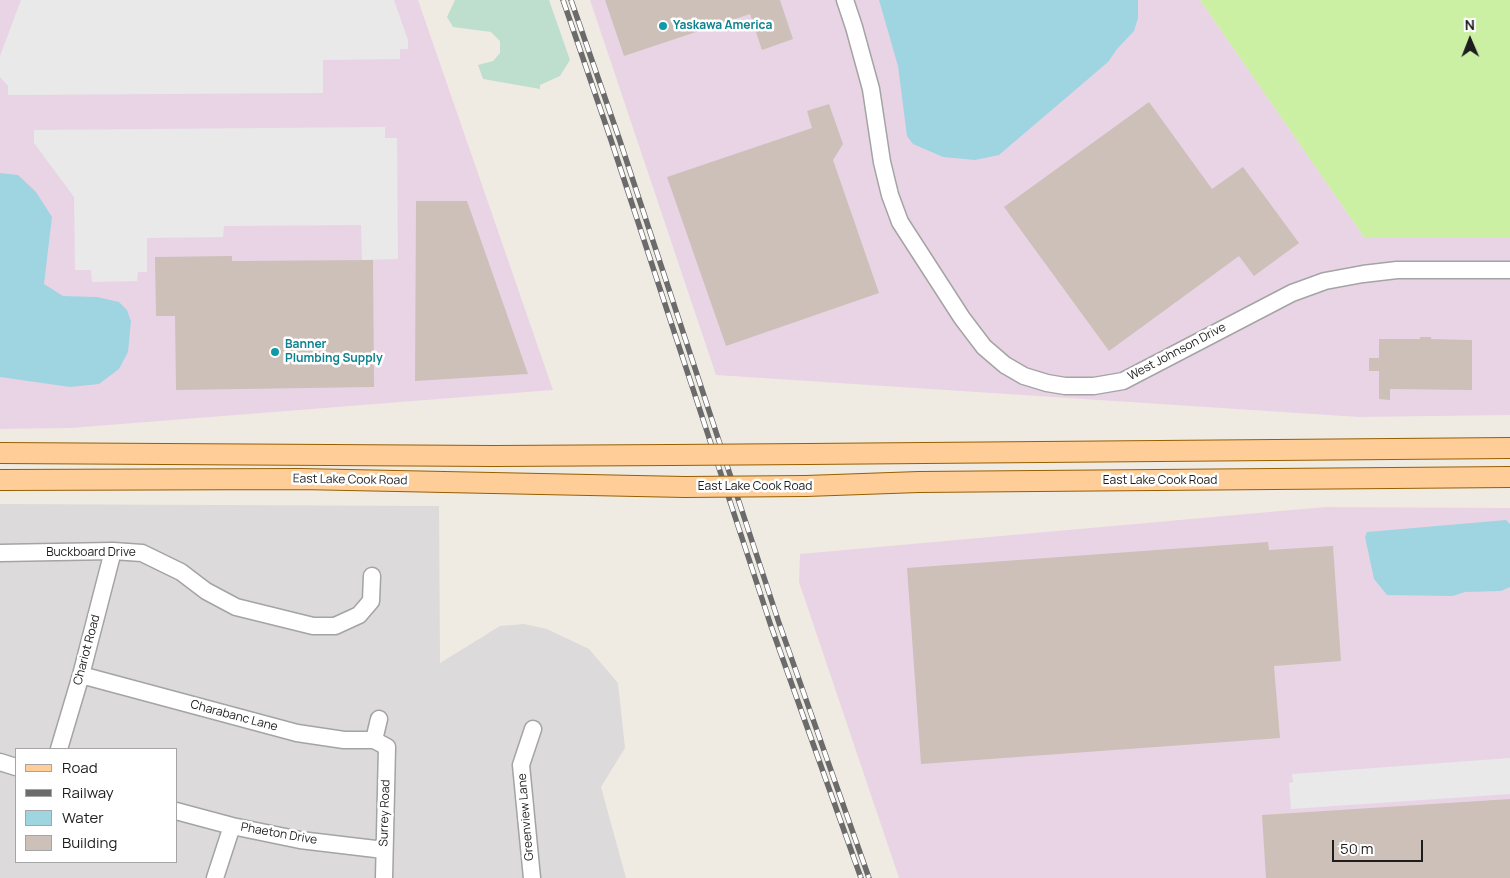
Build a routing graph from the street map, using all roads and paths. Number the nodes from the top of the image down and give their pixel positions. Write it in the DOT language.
graph roads {
  1 [pos="845,0"];
  2 [pos="1510,270"];
  3 [pos="1510,448"];
  4 [pos="0,453"];
  5 [pos="1510,477"];
  6 [pos="0,480"];
  7 [pos="113,551"];
  8 [pos="0,553"];
  9 [pos="372,576"];
  10 [pos="81,675"];
  11 [pos="379,719"];
  12 [pos="533,729"];
  13 [pos="380,744"];
  14 [pos="59,748"];
  15 [pos="0,762"];
  16 [pos="15,767"];
  17 [pos="178,812"];
  18 [pos="232,826"];
  19 [pos="384,850"];
  20 [pos="215,878"];
  21 [pos="384,878"];
  22 [pos="532,878"];
  1 -- 2 [label="street, West Johnson Drive"];
  3 -- 4 [label="main road, East Lake Cook Road, bridge"];
  5 -- 6 [label="main road, East Lake Cook Road, bridge"];
  7 -- 8 [label="street, Buckboard Drive"];
  7 -- 9 [label="street, Buckboard Drive"];
  7 -- 10 [label="street, Chariot Road"];
  10 -- 13 [label="street, Charabanc Lane"];
  10 -- 14 [label="street, Chariot Road"];
  11 -- 13 [label="street, Surrey Road"];
  12 -- 22 [label="street, Greenview Lane"];
  13 -- 19 [label="street, Surrey Road"];
  15 -- 16 [label="street"];
  17 -- 18 [label="street, Phaeton Drive"];
  18 -- 19 [label="street, Phaeton Drive"];
  18 -- 20 [label="street"];
  19 -- 21 [label="street, Surrey Road"];
}
